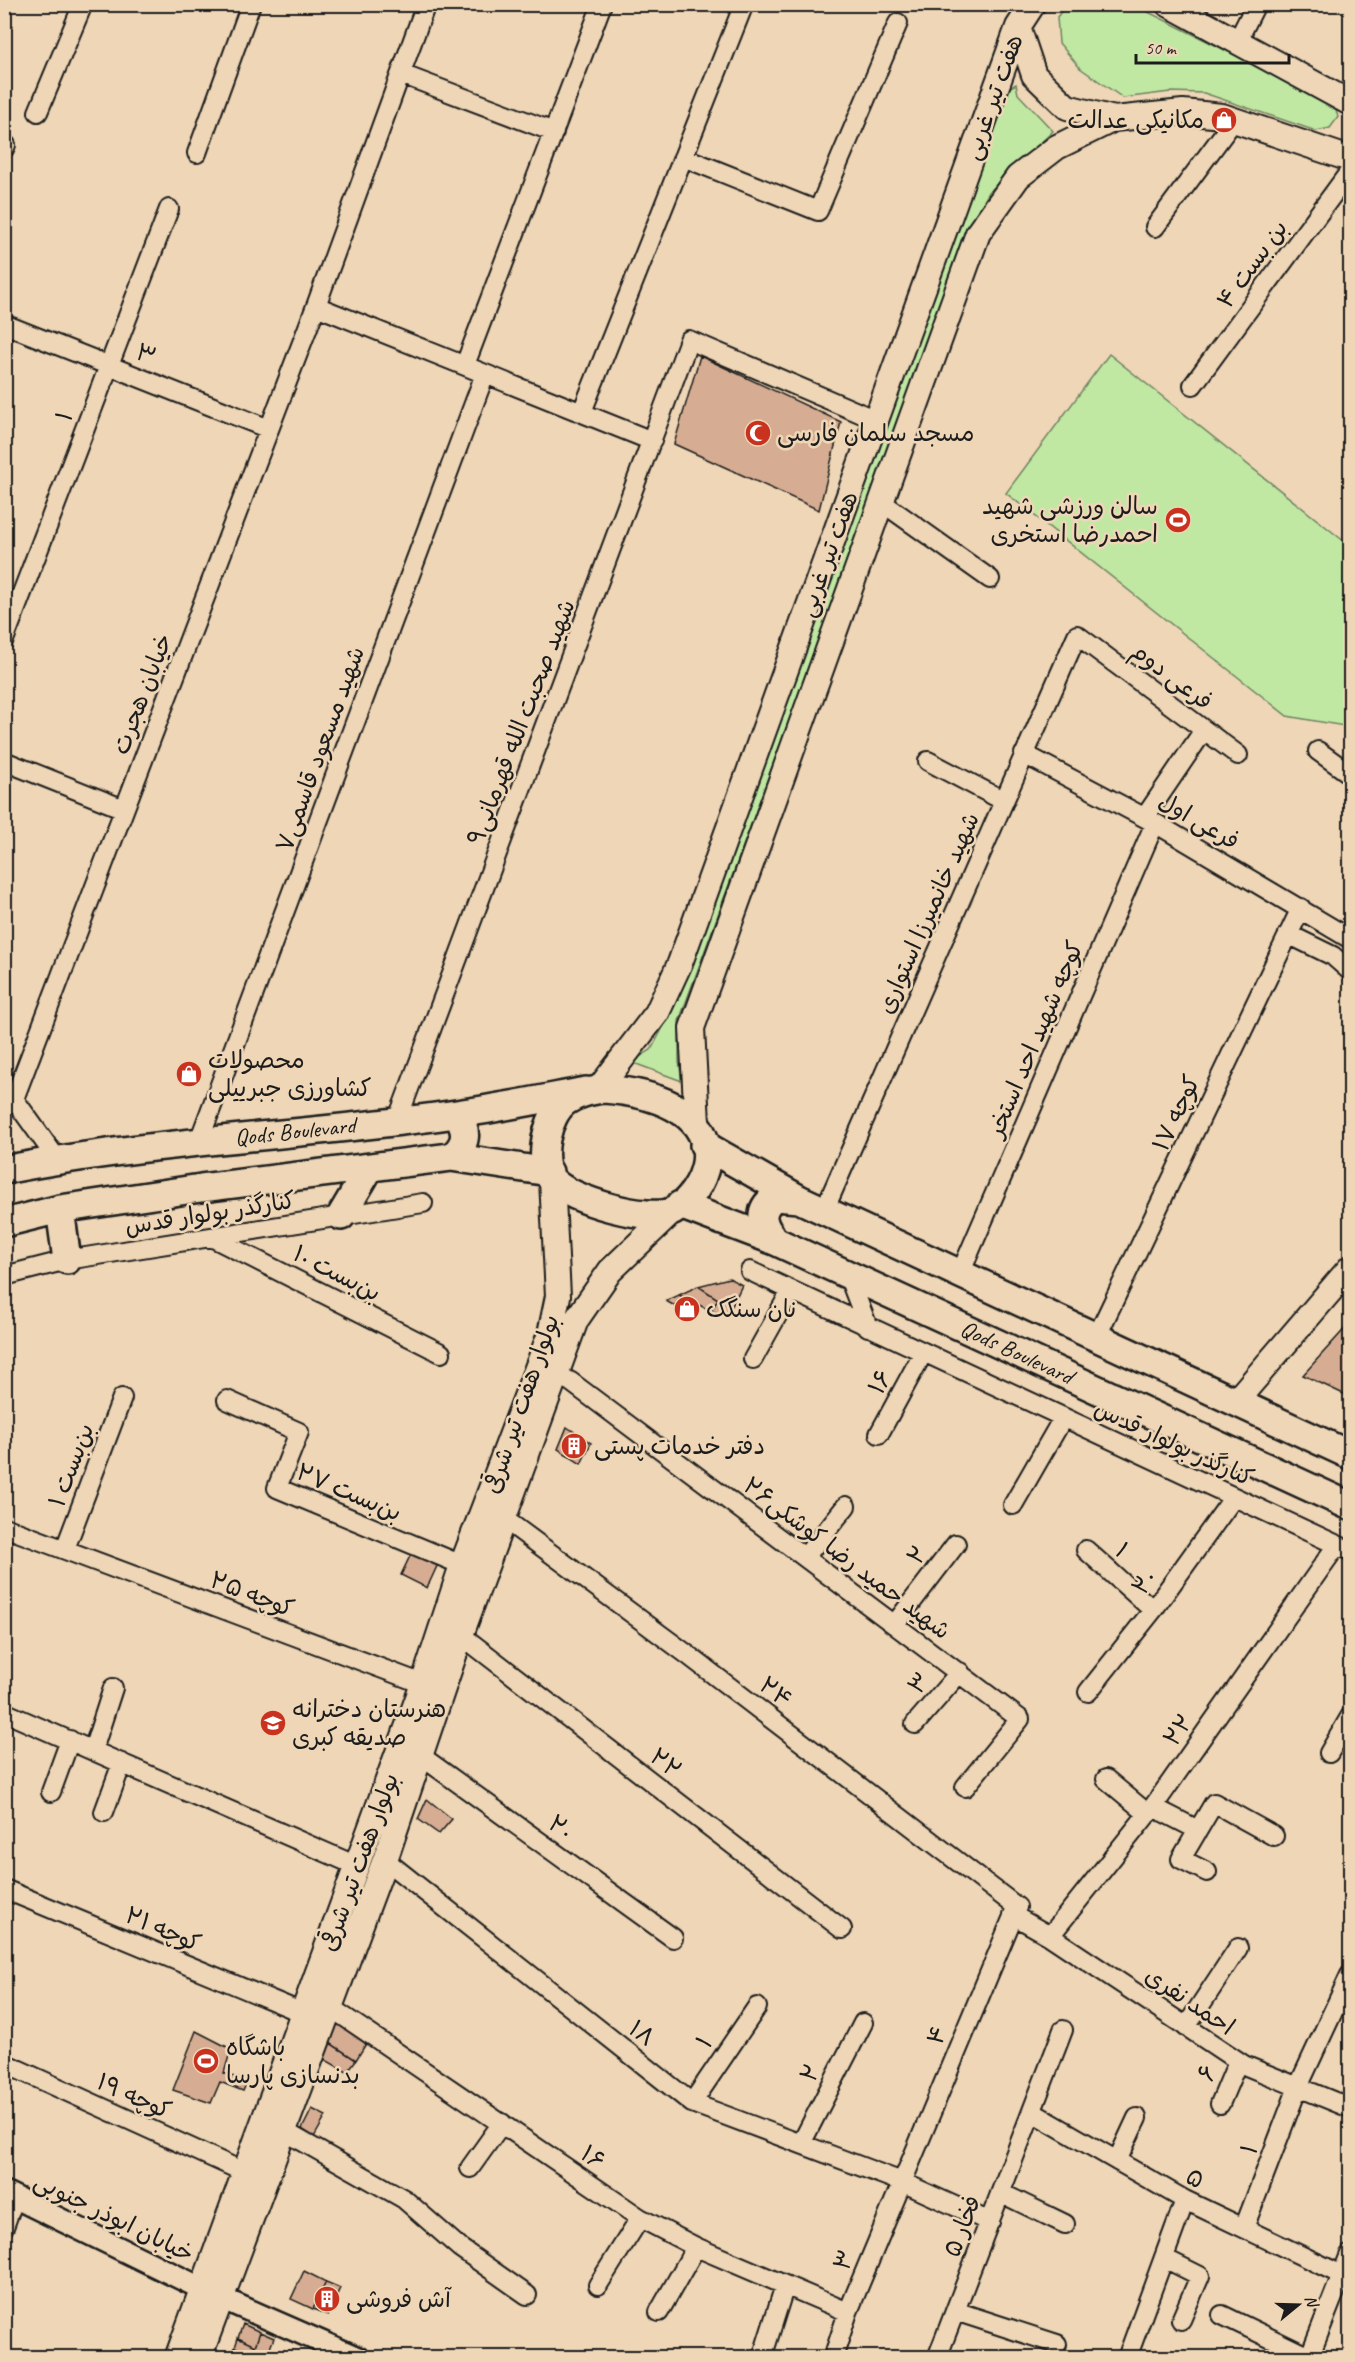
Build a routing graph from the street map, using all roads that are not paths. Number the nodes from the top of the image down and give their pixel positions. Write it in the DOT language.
graph roads {
  1 [pos="83,4"];
  2 [pos="251,4"];
  3 [pos="426,4"];
  4 [pos="602,4"];
  5 [pos="744,4"];
  6 [pos="1033,4"];
  7 [pos="1168,4"];
  8 [pos="1256,4"];
  9 [pos="898,23"];
  10 [pos="1018,27"];
  11 [pos="1238,40"];
  12 [pos="401,74"];
  13 [pos="1350,103"];
  14 [pos="38,112"];
  15 [pos="1114,119"];
  16 [pos="1234,120"];
  17 [pos="554,132"];
  18 [pos="197,153"];
  19 [pos="683,157"];
  20 [pos="1350,159"];
  21 [pos="1350,171"];
  22 [pos="169,209"];
  23 [pos="1155,227"];
  24 [pos="316,306"];
  25 [pos="4,324"];
  26 [pos="465,365"];
  27 [pos="109,366"];
  28 [pos="485,374"];
  29 [pos="1192,385"];
  30 [pos="582,412"];
  31 [pos="876,420"];
  32 [pos="269,429"];
  33 [pos="652,441"];
  34 [pos="883,503"];
  35 [pos="990,579"];
  36 [pos="1077,634"];
  37 [pos="4,640"];
  38 [pos="1204,730"];
  39 [pos="1318,751"];
  40 [pos="1024,754"];
  41 [pos="1238,755"];
  42 [pos="4,761"];
  43 [pos="928,761"];
  44 [pos="1350,774"];
  45 [pos="1004,801"];
  46 [pos="124,809"];
  47 [pos="1150,820"];
  48 [pos="1300,908"];
  49 [pos="1288,934"];
  50 [pos="1349,935"];
  51 [pos="1333,956"];
  52 [pos="1350,971"];
  53 [pos="592,1090"];
  54 [pos="9,1098"];
  55 [pos="456,1114"];
  56 [pos="397,1121"];
  57 [pos="701,1134"];
  58 [pos="199,1141"];
  59 [pos="451,1157"];
  60 [pos="57,1159"];
  61 [pos="370,1167"];
  62 [pos="4,1170"];
  63 [pos="550,1176"];
  64 [pos="799,1200"];
  65 [pos="423,1203"];
  66 [pos="60,1209"];
  67 [pos="676,1209"];
  68 [pos="824,1211"];
  69 [pos="340,1216"];
  70 [pos="4,1223"];
  71 [pos="212,1237"];
  72 [pos="775,1241"];
  73 [pos="67,1260"];
  74 [pos="1350,1268"];
  75 [pos="750,1271"];
  76 [pos="960,1274"];
  77 [pos="848,1275"];
  78 [pos="4,1276"];
  79 [pos="791,1291"];
  80 [pos="868,1327"];
  81 [pos="1096,1338"];
  82 [pos="441,1353"];
  83 [pos="923,1353"];
  84 [pos="753,1359"];
  85 [pos="556,1374"];
  86 [pos="122,1398"];
  87 [pos="228,1401"];
  88 [pos="1235,1402"];
  89 [pos="1063,1418"];
  90 [pos="879,1434"];
  91 [pos="1350,1455"];
  92 [pos="1234,1497"];
  93 [pos="1013,1505"];
  94 [pos="846,1506"];
  95 [pos="1350,1506"];
  96 [pos="503,1518"];
  97 [pos="4,1527"];
  98 [pos="956,1544"];
  99 [pos="1344,1548"];
  100 [pos="65,1549"];
  101 [pos="1086,1550"];
  102 [pos="805,1557"];
  103 [pos="462,1565"];
  104 [pos="1153,1610"];
  105 [pos="895,1624"];
  106 [pos="461,1635"];
  107 [pos="960,1672"];
  108 [pos="423,1684"];
  109 [pos="113,1688"];
  110 [pos="1088,1692"];
  111 [pos="4,1712"];
  112 [pos="1350,1717"];
  113 [pos="915,1724"];
  114 [pos="70,1740"];
  115 [pos="93,1750"];
  116 [pos="1329,1753"];
  117 [pos="421,1756"];
  118 [pos="122,1763"];
  119 [pos="1106,1779"];
  120 [pos="965,1787"];
  121 [pos="51,1792"];
  122 [pos="391,1808"];
  123 [pos="1150,1810"];
  124 [pos="104,1812"];
  125 [pos="1198,1830"];
  126 [pos="1274,1836"];
  127 [pos="385,1860"];
  128 [pos="357,1866"];
  129 [pos="1208,1872"];
  130 [pos="4,1889"];
  131 [pos="1015,1911"];
  132 [pos="842,1929"];
  133 [pos="1050,1936"];
  134 [pos="673,1938"];
  135 [pos="1238,1948"];
  136 [pos="1350,1975"];
  137 [pos="330,2007"];
  138 [pos="757,2007"];
  139 [pos="303,2013"];
  140 [pos="863,2023"];
  141 [pos="1186,2027"];
  142 [pos="1063,2030"];
  143 [pos="1238,2061"];
  144 [pos="4,2063"];
  145 [pos="1298,2087"];
  146 [pos="692,2103"];
  147 [pos="1220,2104"];
  148 [pos="1350,2108"];
  149 [pos="1032,2112"];
  150 [pos="1137,2118"];
  151 [pos="502,2123"];
  152 [pos="284,2131"];
  153 [pos="801,2144"];
  154 [pos="1118,2161"];
  155 [pos="470,2168"];
  156 [pos="244,2172"];
  157 [pos="902,2182"];
  158 [pos="1001,2193"];
  159 [pos="10,2194"];
  160 [pos="1185,2200"];
  161 [pos="640,2218"];
  162 [pos="990,2222"];
  163 [pos="1065,2224"];
  164 [pos="4,2227"];
  165 [pos="1244,2228"];
  166 [pos="696,2247"];
  167 [pos="1350,2254"];
  168 [pos="1164,2258"];
  169 [pos="1342,2275"];
  170 [pos="598,2285"];
  171 [pos="784,2285"];
  172 [pos="211,2293"];
  173 [pos="527,2295"];
  174 [pos="955,2311"];
  175 [pos="659,2312"];
  176 [pos="848,2312"];
  177 [pos="1222,2315"];
  178 [pos="1181,2320"];
  179 [pos="1057,2344"];
  180 [pos="1309,2357"];
  181 [pos="177,2358"];
  182 [pos="199,2358"];
  183 [pos="358,2358"];
  184 [pos="762,2358"];
  185 [pos="833,2358"];
  186 [pos="937,2358"];
  187 [pos="1127,2358"];
  1 -- 14 [label="street"];
  2 -- 18 [label="street"];
  3 -- 12 [label="street, خیابان هجرت"];
  4 -- 17 [label="street"];
  5 -- 19 [label="street"];
  6 -- 10 [label="main road, هفت تیر غربی"];
  7 -- 11 [label="main road"];
  8 -- 11 [label="street"];
  9 -- 19 [label="street"];
  10 -- 15 [label="main road"];
  10 -- 31 [label="main road, هفت تیر غربی"];
  11 -- 13 [label="main road"];
  12 -- 17 [label="street"];
  12 -- 24 [label="street, خیابان هجرت"];
  15 -- 16 [label="main road"];
  15 -- 34 [label="main road, هفت تیر غربی"];
  16 -- 20 [label="main road"];
  16 -- 23 [label="street"];
  17 -- 26 [label="street"];
  19 -- 30 [label="street"];
  21 -- 29 [label="street, بن بست ۴"];
  22 -- 27 [label="street, ۱"];
  24 -- 26 [label="street"];
  24 -- 32 [label="street, خیابان هجرت"];
  25 -- 27 [label="street, ۳"];
  26 -- 28 [label="street"];
  27 -- 32 [label="street, ۳"];
  27 -- 37 [label="street, ۱"];
  28 -- 30 [label="street"];
  28 -- 58 [label="street, شهید مسعود قاسمی۷"];
  30 -- 33 [label="street"];
  31 -- 33 [label="street, شهید صحبت الله قهرمانی۹"];
  31 -- 53 [label="main road, هفت تیر غربی"];
  32 -- 46 [label="street, خیابان هجرت"];
  33 -- 56 [label="street, شهید صحبت الله قهرمانی۹"];
  34 -- 35 [label="street"];
  34 -- 57 [label="main road, هفت تیر غربی"];
  36 -- 38 [label="street, فرعی دوم"];
  36 -- 40 [label="street, شهید خانمیرزا استواری"];
  38 -- 41 [label="street, فرعی دوم"];
  38 -- 47 [label="street, کوچه شهید احد استخر"];
  39 -- 44 [label="street"];
  40 -- 45 [label="street, شهید خانمیرزا استواری"];
  40 -- 47 [label="street, فرعی اول"];
  42 -- 46 [label="street"];
  43 -- 45 [label="street"];
  45 -- 68 [label="street, شهید خانمیرزا استواری"];
  46 -- 54 [label="street, خیابان هجرت"];
  47 -- 48 [label="street, فرعی اول"];
  47 -- 76 [label="street, کوچه شهید احد استخر"];
  48 -- 49 [label="street, کوچه ۱۷"];
  48 -- 50 [label="street, فرعی اول"];
  49 -- 51 [label="street"];
  49 -- 81 [label="street, کوچه ۱۷"];
  50 -- 51 [label="street"];
  51 -- 52 [label="street"];
  53 -- 55 [label="main road, Qods Boulevard"];
  53 -- 57 [label="main road"];
  53 -- 63 [label="main road"];
  54 -- 60 [label="street"];
  55 -- 56 [label="main road, Qods Boulevard"];
  55 -- 59 [label="main road"];
  56 -- 58 [label="main road, Qods Boulevard"];
  57 -- 64 [label="main road, Qods Boulevard"];
  57 -- 67 [label="main road"];
  58 -- 60 [label="main road, Qods Boulevard"];
  59 -- 61 [label="main road, Qods Boulevard"];
  59 -- 63 [label="main road, Qods Boulevard"];
  60 -- 62 [label="main road, Qods Boulevard"];
  61 -- 66 [label="main road, Qods Boulevard"];
  61 -- 69 [label="main road"];
  63 -- 67 [label="main road"];
  63 -- 103 [label="main road, بولوار هفت تیر شرقی"];
  64 -- 68 [label="main road, Qods Boulevard"];
  64 -- 72 [label="main road"];
  65 -- 69 [label="street, کنارگذر بولوار قدس"];
  66 -- 70 [label="main road, Qods Boulevard"];
  66 -- 73 [label="main road"];
  67 -- 72 [label="main road, Qods Boulevard"];
  67 -- 85 [label="main road, بولوار هفت تیر شرقی"];
  68 -- 76 [label="main road, Qods Boulevard"];
  69 -- 71 [label="street, کنارگذر بولوار قدس"];
  71 -- 73 [label="street, کنارگذر بولوار قدس"];
  71 -- 82 [label="street, بن‌بست ۱۰"];
  72 -- 77 [label="main road, Qods Boulevard"];
  73 -- 78 [label="street, کنارگذر بولوار قدس"];
  74 -- 88 [label="main road"];
  75 -- 79 [label="street, کنارگذر بولوار قدس"];
  76 -- 81 [label="main road, Qods Boulevard"];
  77 -- 80 [label="street"];
  77 -- 95 [label="main road, Qods Boulevard"];
  79 -- 80 [label="street, کنارگذر بولوار قدس"];
  79 -- 84 [label="street"];
  80 -- 83 [label="street, کنارگذر بولوار قدس"];
  81 -- 88 [label="main road, Qods Boulevard"];
  83 -- 89 [label="street, کنارگذر بولوار قدس"];
  83 -- 90 [label="street, ۱۶"];
  85 -- 96 [label="main road, بولوار هفت تیر شرقی"];
  85 -- 102 [label="street, شهید حمید رضا کوشکی۲۶"];
  86 -- 100 [label="street, بن‌بست ۱"];
  87 -- 103 [label="street, بن‌بست ۲۷"];
  88 -- 91 [label="main road, Qods Boulevard"];
  89 -- 92 [label="street, کنارگذر بولوار قدس"];
  89 -- 93 [label="street"];
  92 -- 99 [label="street, کنارگذر بولوار قدس"];
  92 -- 104 [label="street, ۲۰"];
  94 -- 102 [label="street"];
  96 -- 106 [label="main road, بولوار هفت تیر شرقی"];
  96 -- 131 [label="street, ۲۴"];
  97 -- 100 [label="street, کوچه ۲۵"];
  98 -- 105 [label="street, ۲"];
  99 -- 123 [label="street, ۲۲"];
  100 -- 108 [label="street, کوچه ۲۵"];
  101 -- 104 [label="street, ۱"];
  102 -- 105 [label="street, شهید حمید رضا کوشکی۲۶"];
  103 -- 108 [label="main road, بولوار هفت تیر شرقی"];
  104 -- 110 [label="street, ۲۰"];
  105 -- 107 [label="street, شهید حمید رضا کوشکی۲۶"];
  106 -- 117 [label="main road, بولوار هفت تیر شرقی"];
  106 -- 132 [label="street, ۲۲"];
  107 -- 113 [label="street, ۳"];
  107 -- 120 [label="street, شهید حمید رضا کوشکی۲۶"];
  108 -- 122 [label="main road, بولوار هفت تیر شرقی"];
  109 -- 115 [label="street"];
  111 -- 114 [label="street"];
  112 -- 116 [label="street"];
  114 -- 115 [label="street"];
  114 -- 121 [label="street"];
  115 -- 118 [label="street"];
  117 -- 122 [label="main road, بولوار هفت تیر شرقی"];
  117 -- 134 [label="street, ۲۰"];
  118 -- 124 [label="street"];
  118 -- 128 [label="street"];
  119 -- 123 [label="street"];
  122 -- 127 [label="main road, بولوار هفت تیر شرقی"];
  122 -- 128 [label="main road, بولوار هفت تیر شرقی"];
  123 -- 125 [label="street"];
  123 -- 133 [label="street, ۲۲"];
  125 -- 126 [label="street"];
  125 -- 129 [label="street"];
  127 -- 137 [label="main road, بولوار هفت تیر شرقی"];
  127 -- 146 [label="street, ۱۸"];
  128 -- 139 [label="main road, بولوار هفت تیر شرقی"];
  130 -- 139 [label="street, کوچه ۲۱"];
  131 -- 133 [label="street, احمد نفری"];
  131 -- 157 [label="street, ۴"];
  133 -- 141 [label="street, احمد نفری"];
  135 -- 141 [label="street"];
  136 -- 145 [label="street, ۱"];
  137 -- 151 [label="street, ۱۶"];
  137 -- 152 [label="main road, بولوار هفت تیر شرقی"];
  138 -- 146 [label="street, ۱"];
  139 -- 156 [label="main road, بولوار هفت تیر شرقی"];
  140 -- 153 [label="street, ۲"];
  141 -- 143 [label="street, احمد نفری"];
  142 -- 149 [label="street, فخار ۵"];
  143 -- 145 [label="street, احمد نفری"];
  143 -- 147 [label="street, ۶"];
  144 -- 156 [label="street, کوچه ۱۹"];
  145 -- 148 [label="street, احمد نفری"];
  145 -- 165 [label="street, ۱"];
  146 -- 153 [label="street, ۱۸"];
  149 -- 154 [label="street, ۵"];
  149 -- 158 [label="street, فخار ۵"];
  150 -- 154 [label="street"];
  151 -- 155 [label="street"];
  151 -- 161 [label="street, ۱۶"];
  152 -- 172 [label="main road, بولوار هفت تیر شرقی"];
  152 -- 173 [label="street"];
  153 -- 157 [label="street, ۱۸"];
  154 -- 160 [label="street, ۵"];
  156 -- 172 [label="main road, بولوار هفت تیر شرقی"];
  157 -- 162 [label="street, ۱۸"];
  157 -- 176 [label="street, ۳"];
  158 -- 162 [label="street, فخار ۵"];
  158 -- 163 [label="street"];
  159 -- 164 [label="street"];
  159 -- 172 [label="street, خیابان ابوذر جنوبی"];
  160 -- 165 [label="street, ۵"];
  160 -- 168 [label="street"];
  161 -- 166 [label="street, ۱۶"];
  161 -- 170 [label="street"];
  162 -- 174 [label="street, فخار ۵"];
  165 -- 169 [label="street, ۵"];
  166 -- 171 [label="street, ۱۶"];
  166 -- 175 [label="street"];
  167 -- 169 [label="street"];
  168 -- 178 [label="street"];
  168 -- 187 [label="street"];
  169 -- 180 [label="street"];
  171 -- 176 [label="street, ۱۶"];
  171 -- 184 [label="street"];
  172 -- 181 [label="main road, بولوار هفت تیر شرقی"];
  172 -- 182 [label="main road, بولوار هفت تیر شرقی"];
  172 -- 183 [label="street, خیابان ابوذر جنوبی"];
  174 -- 179 [label="street"];
  174 -- 186 [label="street, فخار ۵"];
  176 -- 185 [label="street, ۳"];
  177 -- 180 [label="street"];
}
